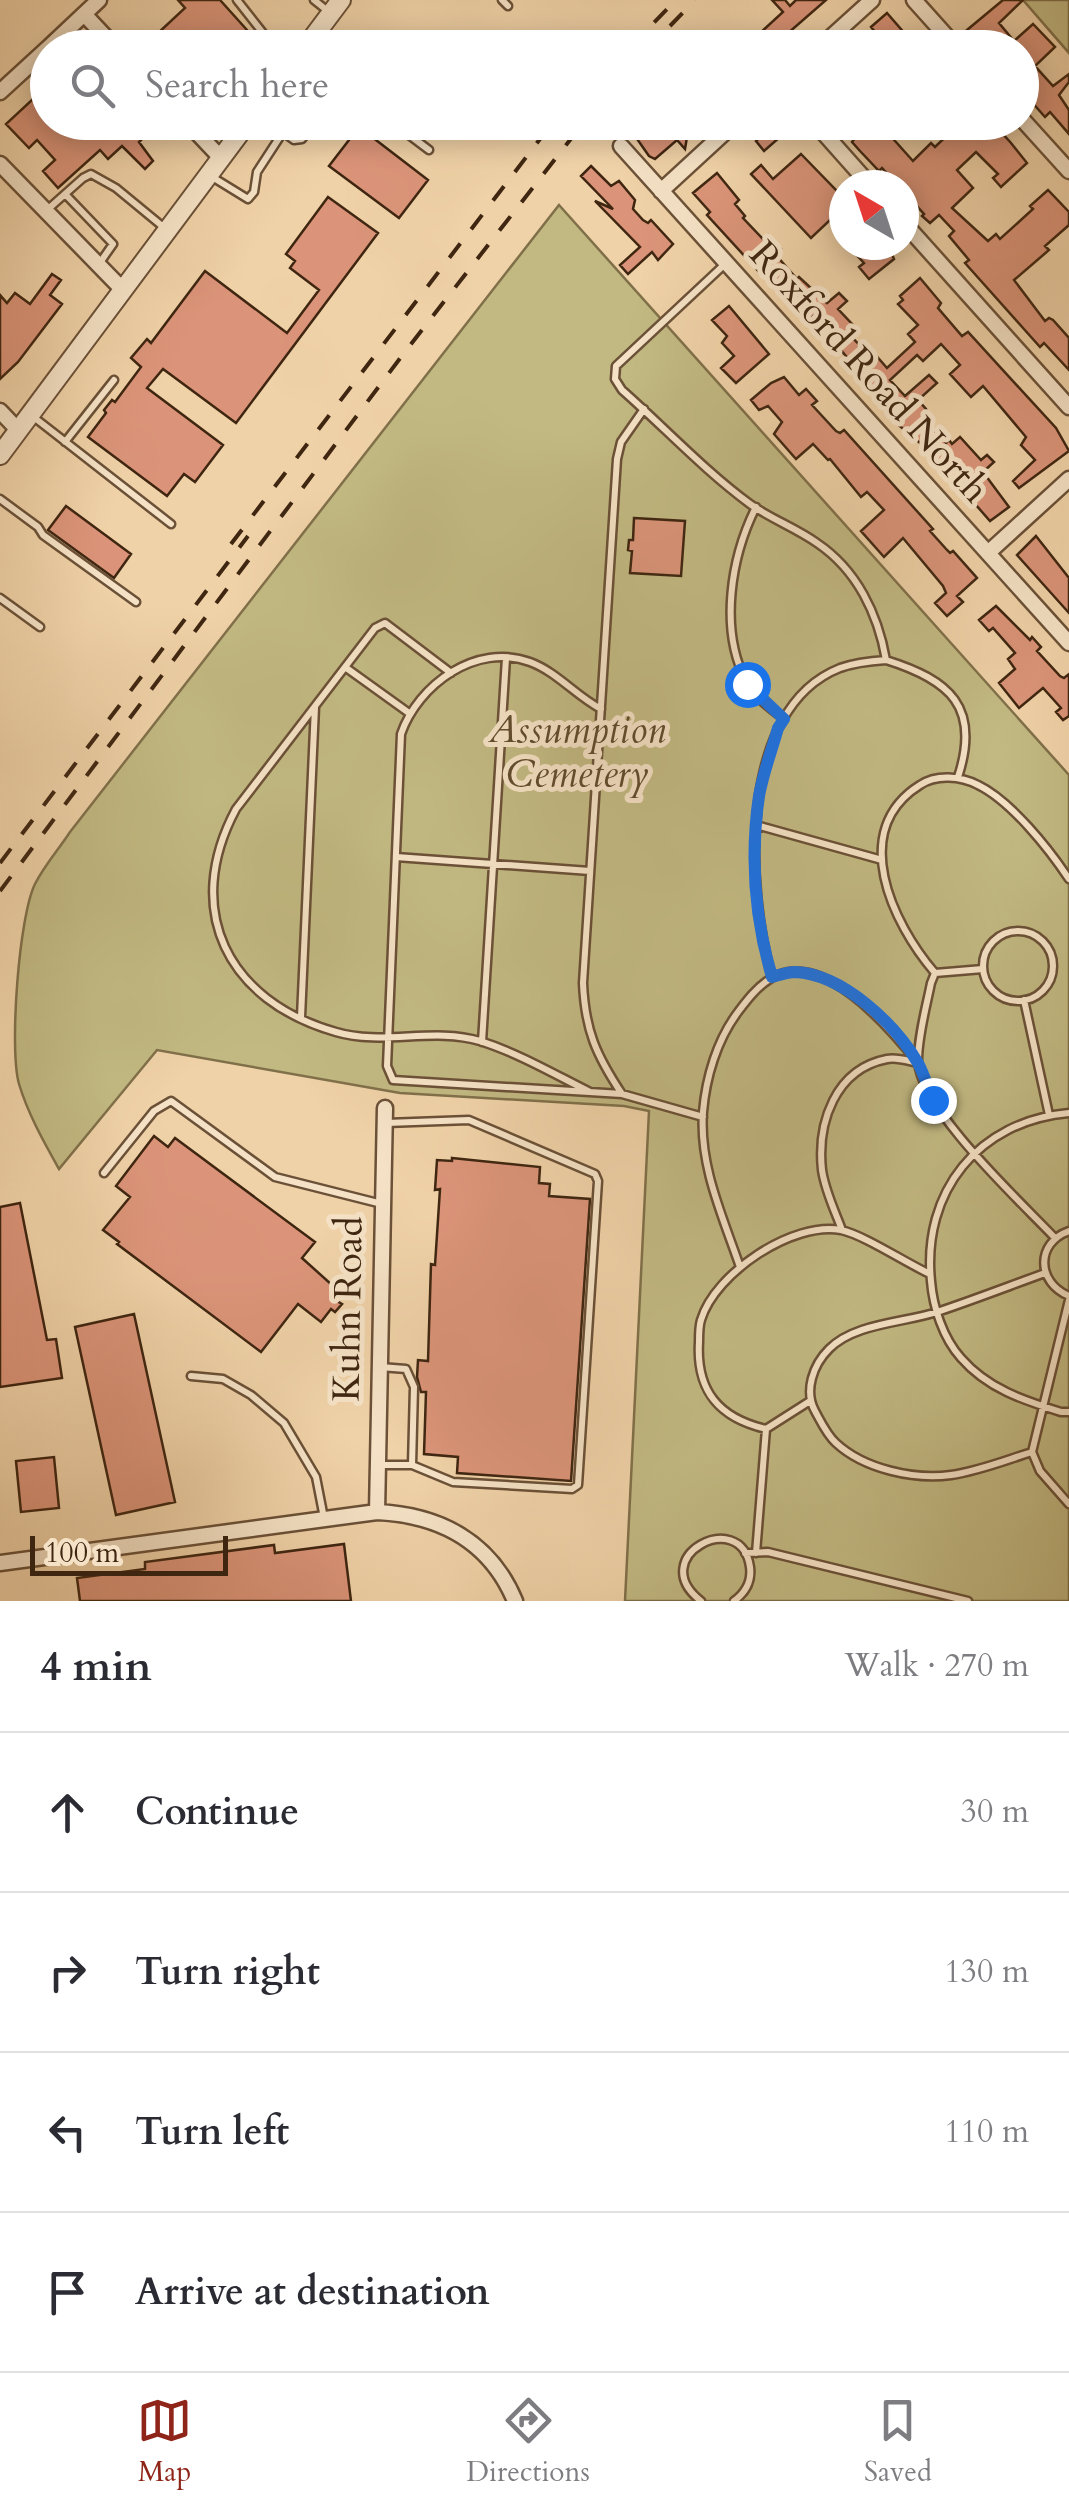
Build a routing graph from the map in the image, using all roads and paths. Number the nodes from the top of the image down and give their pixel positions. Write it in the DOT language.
graph roads {
  1 [pos="99,0"];
  2 [pos="237,0"];
  3 [pos="314,0"];
  4 [pos="872,0"];
  5 [pos="914,0"];
  6 [pos="336,7"];
  7 [pos="84,14"];
  8 [pos="67,30"];
  9 [pos="99,30"];
  10 [pos="261,30"];
  11 [pos="319,30"];
  12 [pos="839,30"];
  13 [pos="941,30"];
  14 [pos="30,64"];
  15 [pos="0,92"];
  16 [pos="1039,137"];
  17 [pos="204,140"];
  18 [pos="234,140"];
  19 [pos="278,140"];
  20 [pos="416,140"];
  21 [pos="716,140"];
  22 [pos="830,140"];
  23 [pos="620,146"];
  24 [pos="429,150"];
  25 [pos="220,158"];
  26 [pos="0,164"];
  27 [pos="857,170"];
  28 [pos="1069,171"];
  29 [pos="208,175"];
  30 [pos="661,190"];
  31 [pos="64,194"];
  32 [pos="46,211"];
  33 [pos="168,230"];
  34 [pos="919,240"];
  35 [pos="726,263"];
  36 [pos="98,265"];
  37 [pos="122,290"];
  38 [pos="114,380"];
  39 [pos="1069,407"];
  40 [pos="644,410"];
  41 [pos="0,411"];
  42 [pos="24,422"];
  43 [pos="65,442"];
  44 [pos="0,455"];
  45 [pos="1069,479"];
  46 [pos="0,499"];
  47 [pos="756,507"];
  48 [pos="171,524"];
  49 [pos="989,552"];
  50 [pos="0,598"];
  51 [pos="136,602"];
  52 [pos="40,627"];
  53 [pos="1069,643"];
  54 [pos="506,658"];
  55 [pos="886,660"];
  56 [pos="345,667"];
  57 [pos="452,673"];
  58 [pos="315,706"];
  59 [pos="601,709"];
  60 [pos="408,714"];
  61 [pos="784,719"];
  62 [pos="958,777"];
  63 [pos="756,825"];
  64 [pos="396,858"];
  65 [pos="882,860"];
  66 [pos="493,864"];
  67 [pos="590,871"];
  68 [pos="1069,879"];
  69 [pos="983,969"];
  70 [pos="936,973"];
  71 [pos="772,977"];
  72 [pos="1024,1000"];
  73 [pos="300,1017"];
  74 [pos="388,1040"];
  75 [pos="482,1042"];
  76 [pos="918,1064"];
  77 [pos="590,1092"];
  78 [pos="622,1094"];
  79 [pos="1069,1114"];
  80 [pos="1049,1115"];
  81 [pos="385,1116"];
  82 [pos="703,1117"];
  83 [pos="975,1154"];
  84 [pos="104,1173"];
  85 [pos="383,1204"];
  86 [pos="842,1230"];
  87 [pos="1069,1231"];
  88 [pos="1055,1238"];
  89 [pos="740,1268"];
  90 [pos="1045,1273"];
  91 [pos="930,1274"];
  92 [pos="1069,1298"];
  93 [pos="936,1312"];
  94 [pos="380,1368"];
  95 [pos="191,1376"];
  96 [pos="810,1401"];
  97 [pos="1042,1406"];
  98 [pos="1069,1412"];
  99 [pos="766,1428"];
  100 [pos="1032,1452"];
  101 [pos="378,1465"];
  102 [pos="412,1465"];
  103 [pos="1069,1504"];
  104 [pos="377,1512"];
  105 [pos="324,1519"];
  106 [pos="756,1552"];
  107 [pos="745,1553"];
  108 [pos="0,1563"];
  109 [pos="932,1597"];
  110 [pos="690,1598"];
  111 [pos="515,1601"];
  112 [pos="700,1601"];
  113 [pos="734,1601"];
  114 [pos="968,1601"];
  1 -- 7 [label="street"];
  2 -- 10 [label="lane"];
  3 -- 6 [label="lane"];
  4 -- 12 [label="street"];
  5 -- 13 [label="street"];
  6 -- 11 [label="street"];
  7 -- 8 [label="street"];
  7 -- 9 [label="street"];
  14 -- 15 [label="street"];
  16 -- 28 [label="street"];
  17 -- 25 [label="street"];
  18 -- 25 [label="street"];
  19 -- 29 [label="lane"];
  20 -- 24 [label="lane"];
  21 -- 30 [label="street"];
  22 -- 27 [label="street"];
  23 -- 30 [label="street, Roxford Road North"];
  25 -- 29 [label="street"];
  26 -- 32 [label="street"];
  29 -- 33 [label="street"];
  30 -- 35 [label="street, Roxford Road North"];
  31 -- 32 [label="lane"];
  31 -- 33 [label="lane"];
  31 -- 36 [label="lane"];
  32 -- 36 [label="street"];
  33 -- 37 [label="street"];
  34 -- 39 [label="street"];
  35 -- 40 [label="lane"];
  35 -- 49 [label="street, Roxford Road North"];
  36 -- 37 [label="street"];
  37 -- 42 [label="street"];
  38 -- 43 [label="lane"];
  40 -- 47 [label="lane"];
  40 -- 59 [label="lane"];
  41 -- 42 [label="street"];
  42 -- 43 [label="lane"];
  42 -- 44 [label="street"];
  43 -- 48 [label="lane"];
  45 -- 49 [label="street"];
  46 -- 51 [label="lane"];
  47 -- 55 [label="lane"];
  47 -- 61 [label="lane"];
  49 -- 53 [label="street, Roxford Road North"];
  50 -- 52 [label="lane"];
  54 -- 57 [label="lane"];
  54 -- 59 [label="lane"];
  54 -- 66 [label="lane"];
  55 -- 61 [label="lane"];
  55 -- 62 [label="lane"];
  56 -- 57 [label="lane"];
  56 -- 58 [label="lane"];
  56 -- 60 [label="lane"];
  57 -- 60 [label="lane"];
  58 -- 73 [label="lane"];
  58 -- 73 [label="lane"];
  59 -- 67 [label="lane"];
  60 -- 64 [label="lane"];
  61 -- 63 [label="lane"];
  62 -- 65 [label="lane"];
  62 -- 68 [label="lane"];
  63 -- 65 [label="lane"];
  63 -- 71 [label="lane"];
  64 -- 66 [label="lane"];
  64 -- 74 [label="lane"];
  65 -- 70 [label="lane"];
  66 -- 67 [label="lane"];
  66 -- 75 [label="lane"];
  67 -- 78 [label="lane"];
  69 -- 70 [label="lane"];
  69 -- 72 [label="lane"];
  69 -- 72 [label="lane"];
  70 -- 76 [label="lane"];
  71 -- 76 [label="lane"];
  71 -- 82 [label="lane"];
  72 -- 80 [label="lane"];
  73 -- 74 [label="lane"];
  74 -- 75 [label="lane"];
  74 -- 77 [label="lane"];
  75 -- 77 [label="lane"];
  76 -- 83 [label="lane"];
  76 -- 86 [label="lane"];
  77 -- 78 [label="lane"];
  78 -- 82 [label="lane"];
  79 -- 80 [label="lane"];
  80 -- 83 [label="lane"];
  81 -- 85 [label="street, Kuhn Road"];
  81 -- 102 [label="lane"];
  82 -- 89 [label="lane"];
  83 -- 88 [label="lane"];
  83 -- 91 [label="lane"];
  84 -- 85 [label="lane"];
  85 -- 94 [label="street, Kuhn Road"];
  86 -- 89 [label="lane"];
  86 -- 91 [label="lane"];
  87 -- 88 [label="lane"];
  88 -- 90 [label="lane"];
  89 -- 99 [label="lane"];
  90 -- 92 [label="lane"];
  90 -- 93 [label="lane"];
  91 -- 93 [label="lane"];
  92 -- 97 [label="lane"];
  93 -- 96 [label="lane"];
  93 -- 97 [label="lane"];
  94 -- 101 [label="street, Kuhn Road"];
  94 -- 102 [label="lane"];
  95 -- 105 [label="lane"];
  96 -- 99 [label="lane"];
  96 -- 100 [label="lane"];
  97 -- 98 [label="lane"];
  97 -- 100 [label="lane"];
  99 -- 106 [label="lane"];
  100 -- 103 [label="lane"];
  101 -- 102 [label="lane"];
  101 -- 104 [label="street, Kuhn Road"];
  104 -- 105 [label="street"];
  104 -- 111 [label="street"];
  105 -- 108 [label="street"];
  106 -- 107 [label="lane"];
  106 -- 109 [label="lane"];
  107 -- 110 [label="lane"];
  107 -- 113 [label="lane"];
  109 -- 114 [label="lane"];
  110 -- 112 [label="lane"];
}
